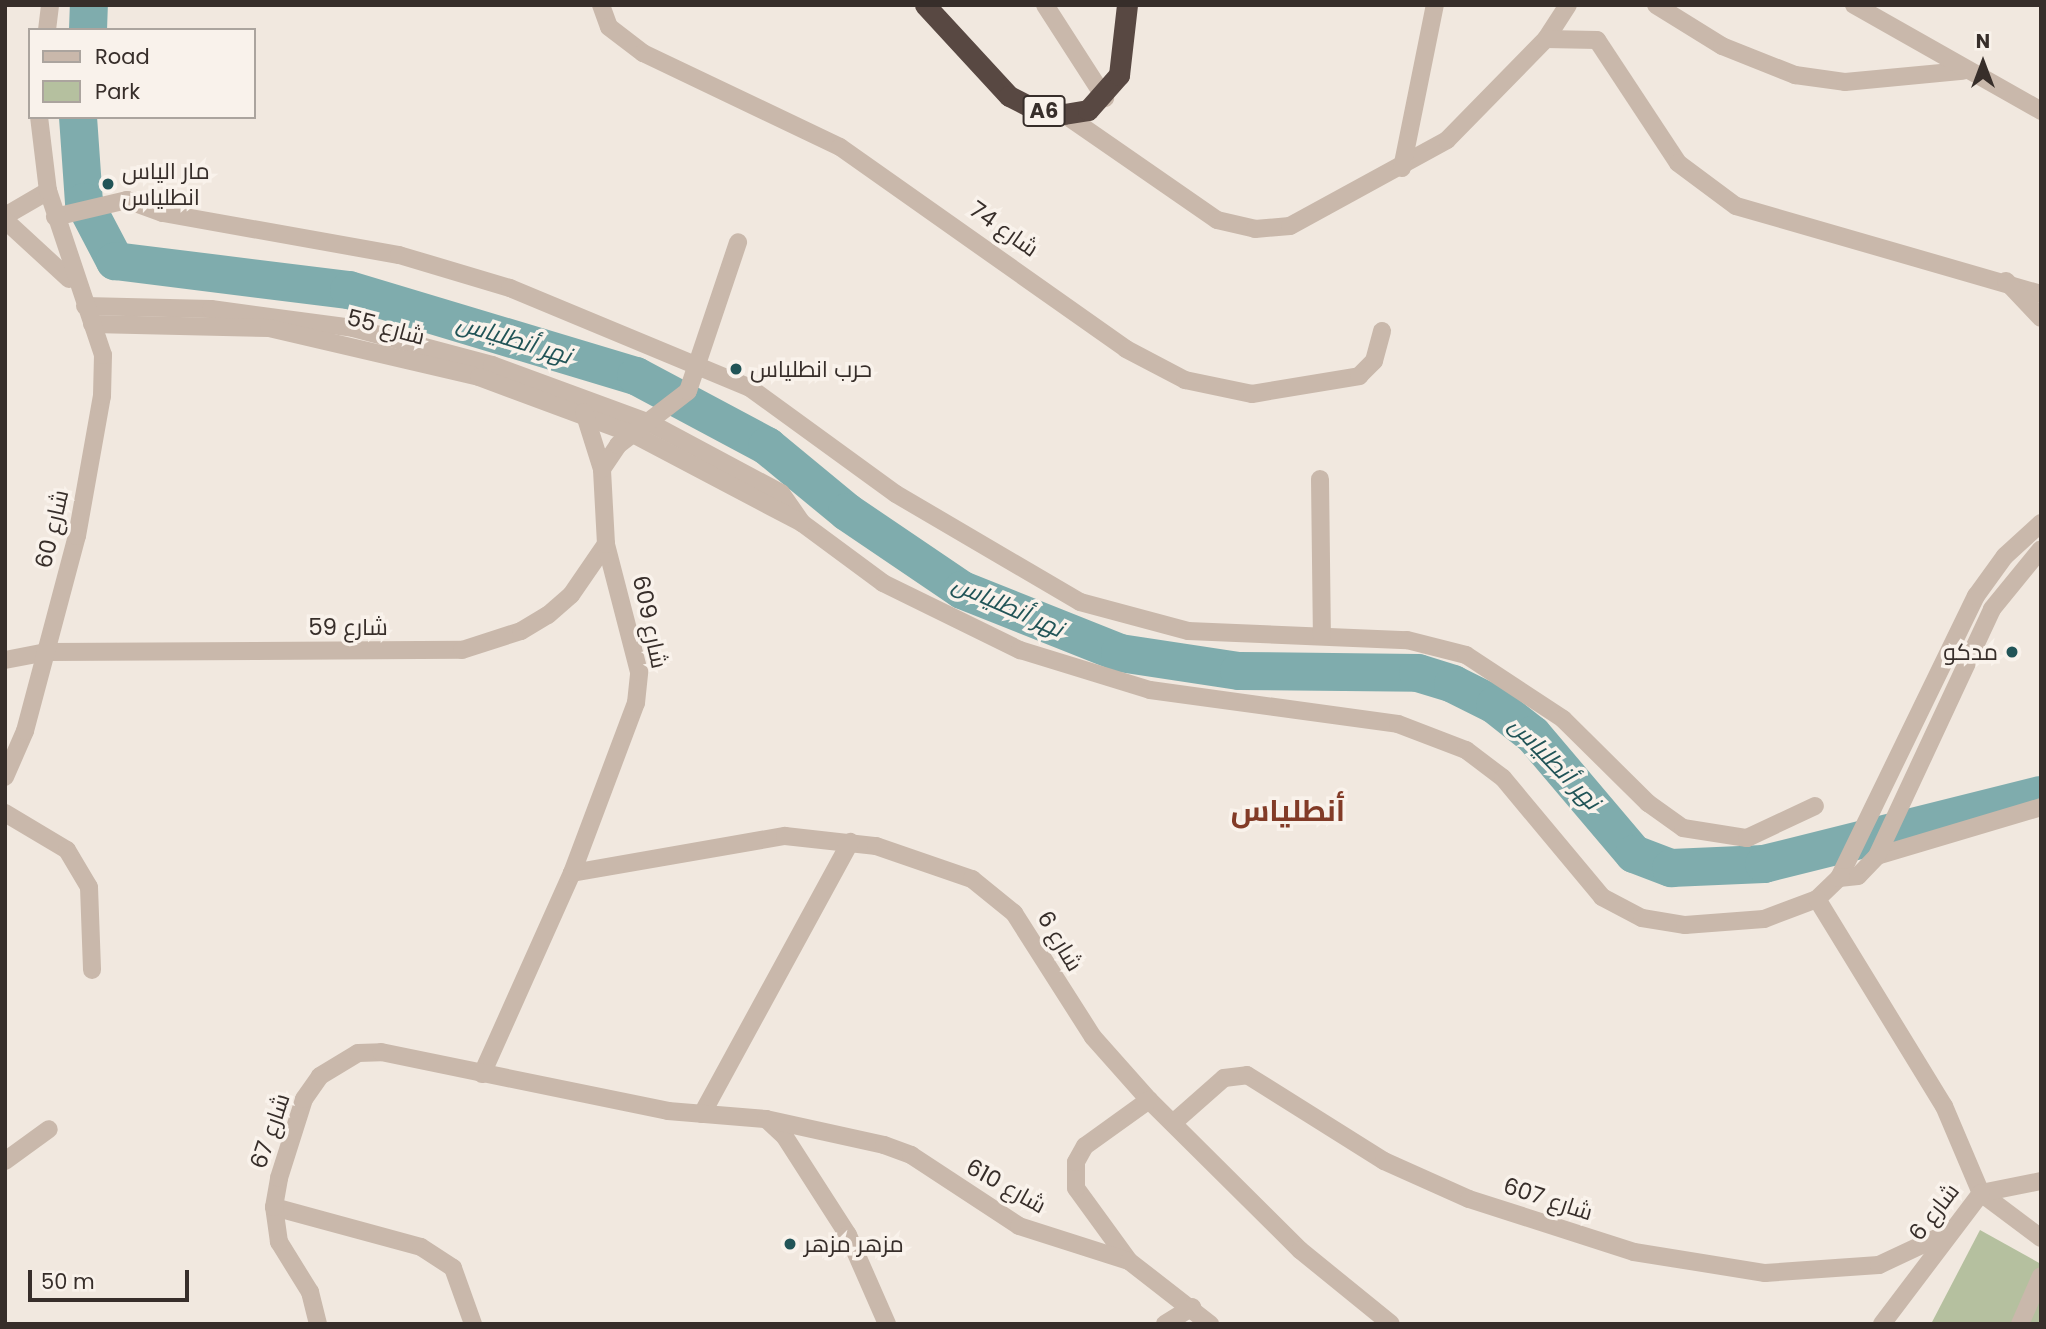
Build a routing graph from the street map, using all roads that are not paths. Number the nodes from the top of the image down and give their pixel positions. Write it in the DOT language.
graph roads {
  1 [pos="50,5"];
  2 [pos="601,5"];
  3 [pos="925,5"];
  4 [pos="1045,5"];
  5 [pos="1127,5"];
  6 [pos="1435,5"];
  7 [pos="1568,5"];
  8 [pos="1656,5"];
  9 [pos="1854,5"];
  10 [pos="47,28"];
  11 [pos="1546,39"];
  12 [pos="1962,71"];
  13 [pos="1105,98"];
  14 [pos="2041,111"];
  15 [pos="1064,114"];
  16 [pos="39,119"];
  17 [pos="1402,168"];
  18 [pos="48,191"];
  19 [pos="55,216"];
  20 [pos="5,218"];
  21 [pos="738,242"];
  22 [pos="2006,281"];
  23 [pos="77,289"];
  24 [pos="2041,294"];
  25 [pos="85,306"];
  26 [pos="2041,318"];
  27 [pos="92,324"];
  28 [pos="1382,331"];
  29 [pos="702,366"];
  30 [pos="584,412"];
  31 [pos="650,423"];
  32 [pos="635,435"];
  33 [pos="602,470"];
  34 [pos="1320,479"];
  35 [pos="802,523"];
  36 [pos="2041,523"];
  37 [pos="607,544"];
  38 [pos="2041,549"];
  39 [pos="1322,636"];
  40 [pos="47,652"];
  41 [pos="5,660"];
  42 [pos="5,778"];
  43 [pos="1815,806"];
  44 [pos="2041,807"];
  45 [pos="5,813"];
  46 [pos="850,842"];
  47 [pos="1880,849"];
  48 [pos="572,873"];
  49 [pos="1839,877"];
  50 [pos="1817,899"];
  51 [pos="92,970"];
  52 [pos="482,1074"];
  53 [pos="1149,1100"];
  54 [pos="702,1114"];
  55 [pos="766,1119"];
  56 [pos="1173,1123"];
  57 [pos="49,1129"];
  58 [pos="5,1161"];
  59 [pos="2041,1181"];
  60 [pos="1981,1193"];
  61 [pos="274,1207"];
  62 [pos="1947,1233"];
  63 [pos="2041,1238"];
  64 [pos="1129,1261"];
  65 [pos="2041,1276"];
  66 [pos="1192,1307"];
  67 [pos="883,1320"];
  68 [pos="318,1324"];
  69 [pos="473,1324"];
  70 [pos="1165,1324"];
  71 [pos="1210,1324"];
  72 [pos="1391,1324"];
  73 [pos="1882,1324"];
  74 [pos="2020,1324"];
  1 -- 10 [label="street"];
  2 -- 28 [label="street, شارع 74"];
  3 -- 15 [label="highway, A6"];
  4 -- 13 [label="street"];
  5 -- 13 [label="highway"];
  6 -- 17 [label="street"];
  7 -- 11 [label="street"];
  8 -- 12 [label="street"];
  9 -- 12 [label="street"];
  11 -- 17 [label="street"];
  11 -- 22 [label="street"];
  12 -- 14 [label="street"];
  13 -- 15 [label="highway, A6"];
  15 -- 17 [label="street"];
  16 -- 18 [label="street"];
  18 -- 19 [label="street"];
  18 -- 20 [label="street"];
  19 -- 23 [label="street"];
  19 -- 29 [label="street"];
  20 -- 23 [label="street"];
  21 -- 29 [label="street"];
  22 -- 24 [label="street"];
  22 -- 26 [label="street"];
  23 -- 25 [label="street, شارع 60"];
  25 -- 27 [label="street, شارع 60"];
  25 -- 31 [label="street"];
  27 -- 30 [label="street, شارع 55"];
  27 -- 40 [label="street, شارع 60"];
  29 -- 31 [label="street"];
  29 -- 39 [label="street"];
  30 -- 32 [label="street, شارع 55"];
  30 -- 33 [label="street, شارع 609"];
  31 -- 32 [label="street"];
  31 -- 35 [label="street"];
  32 -- 33 [label="street"];
  32 -- 35 [label="street, شارع 55"];
  33 -- 37 [label="street, شارع 609"];
  34 -- 39 [label="street"];
  35 -- 50 [label="street"];
  36 -- 49 [label="street"];
  37 -- 40 [label="street, شارع 59"];
  37 -- 48 [label="street, شارع 609"];
  38 -- 47 [label="street"];
  39 -- 43 [label="street"];
  40 -- 41 [label="street, شارع 59"];
  40 -- 42 [label="street, شارع 60"];
  44 -- 47 [label="street"];
  45 -- 51 [label="street"];
  46 -- 48 [label="street, شارع 6"];
  46 -- 53 [label="street, شارع 6"];
  46 -- 54 [label="street"];
  47 -- 49 [label="street"];
  48 -- 52 [label="street, شارع 609"];
  49 -- 50 [label="street"];
  50 -- 60 [label="street"];
  52 -- 54 [label="street"];
  52 -- 61 [label="street, شارع 67"];
  53 -- 56 [label="street, شارع 6"];
  53 -- 64 [label="street"];
  54 -- 55 [label="street"];
  55 -- 64 [label="street, شارع 610"];
  55 -- 67 [label="street"];
  56 -- 62 [label="street, شارع 607"];
  56 -- 72 [label="street, شارع 6"];
  57 -- 58 [label="street"];
  59 -- 60 [label="street"];
  60 -- 62 [label="street, شارع 6"];
  60 -- 63 [label="street, شارع 6"];
  61 -- 68 [label="street, شارع 67"];
  61 -- 69 [label="street"];
  62 -- 73 [label="street, شارع 6"];
  64 -- 66 [label="street, شارع 610"];
  65 -- 74 [label="street"];
  66 -- 70 [label="street"];
  66 -- 71 [label="street, شارع 610"];
}
